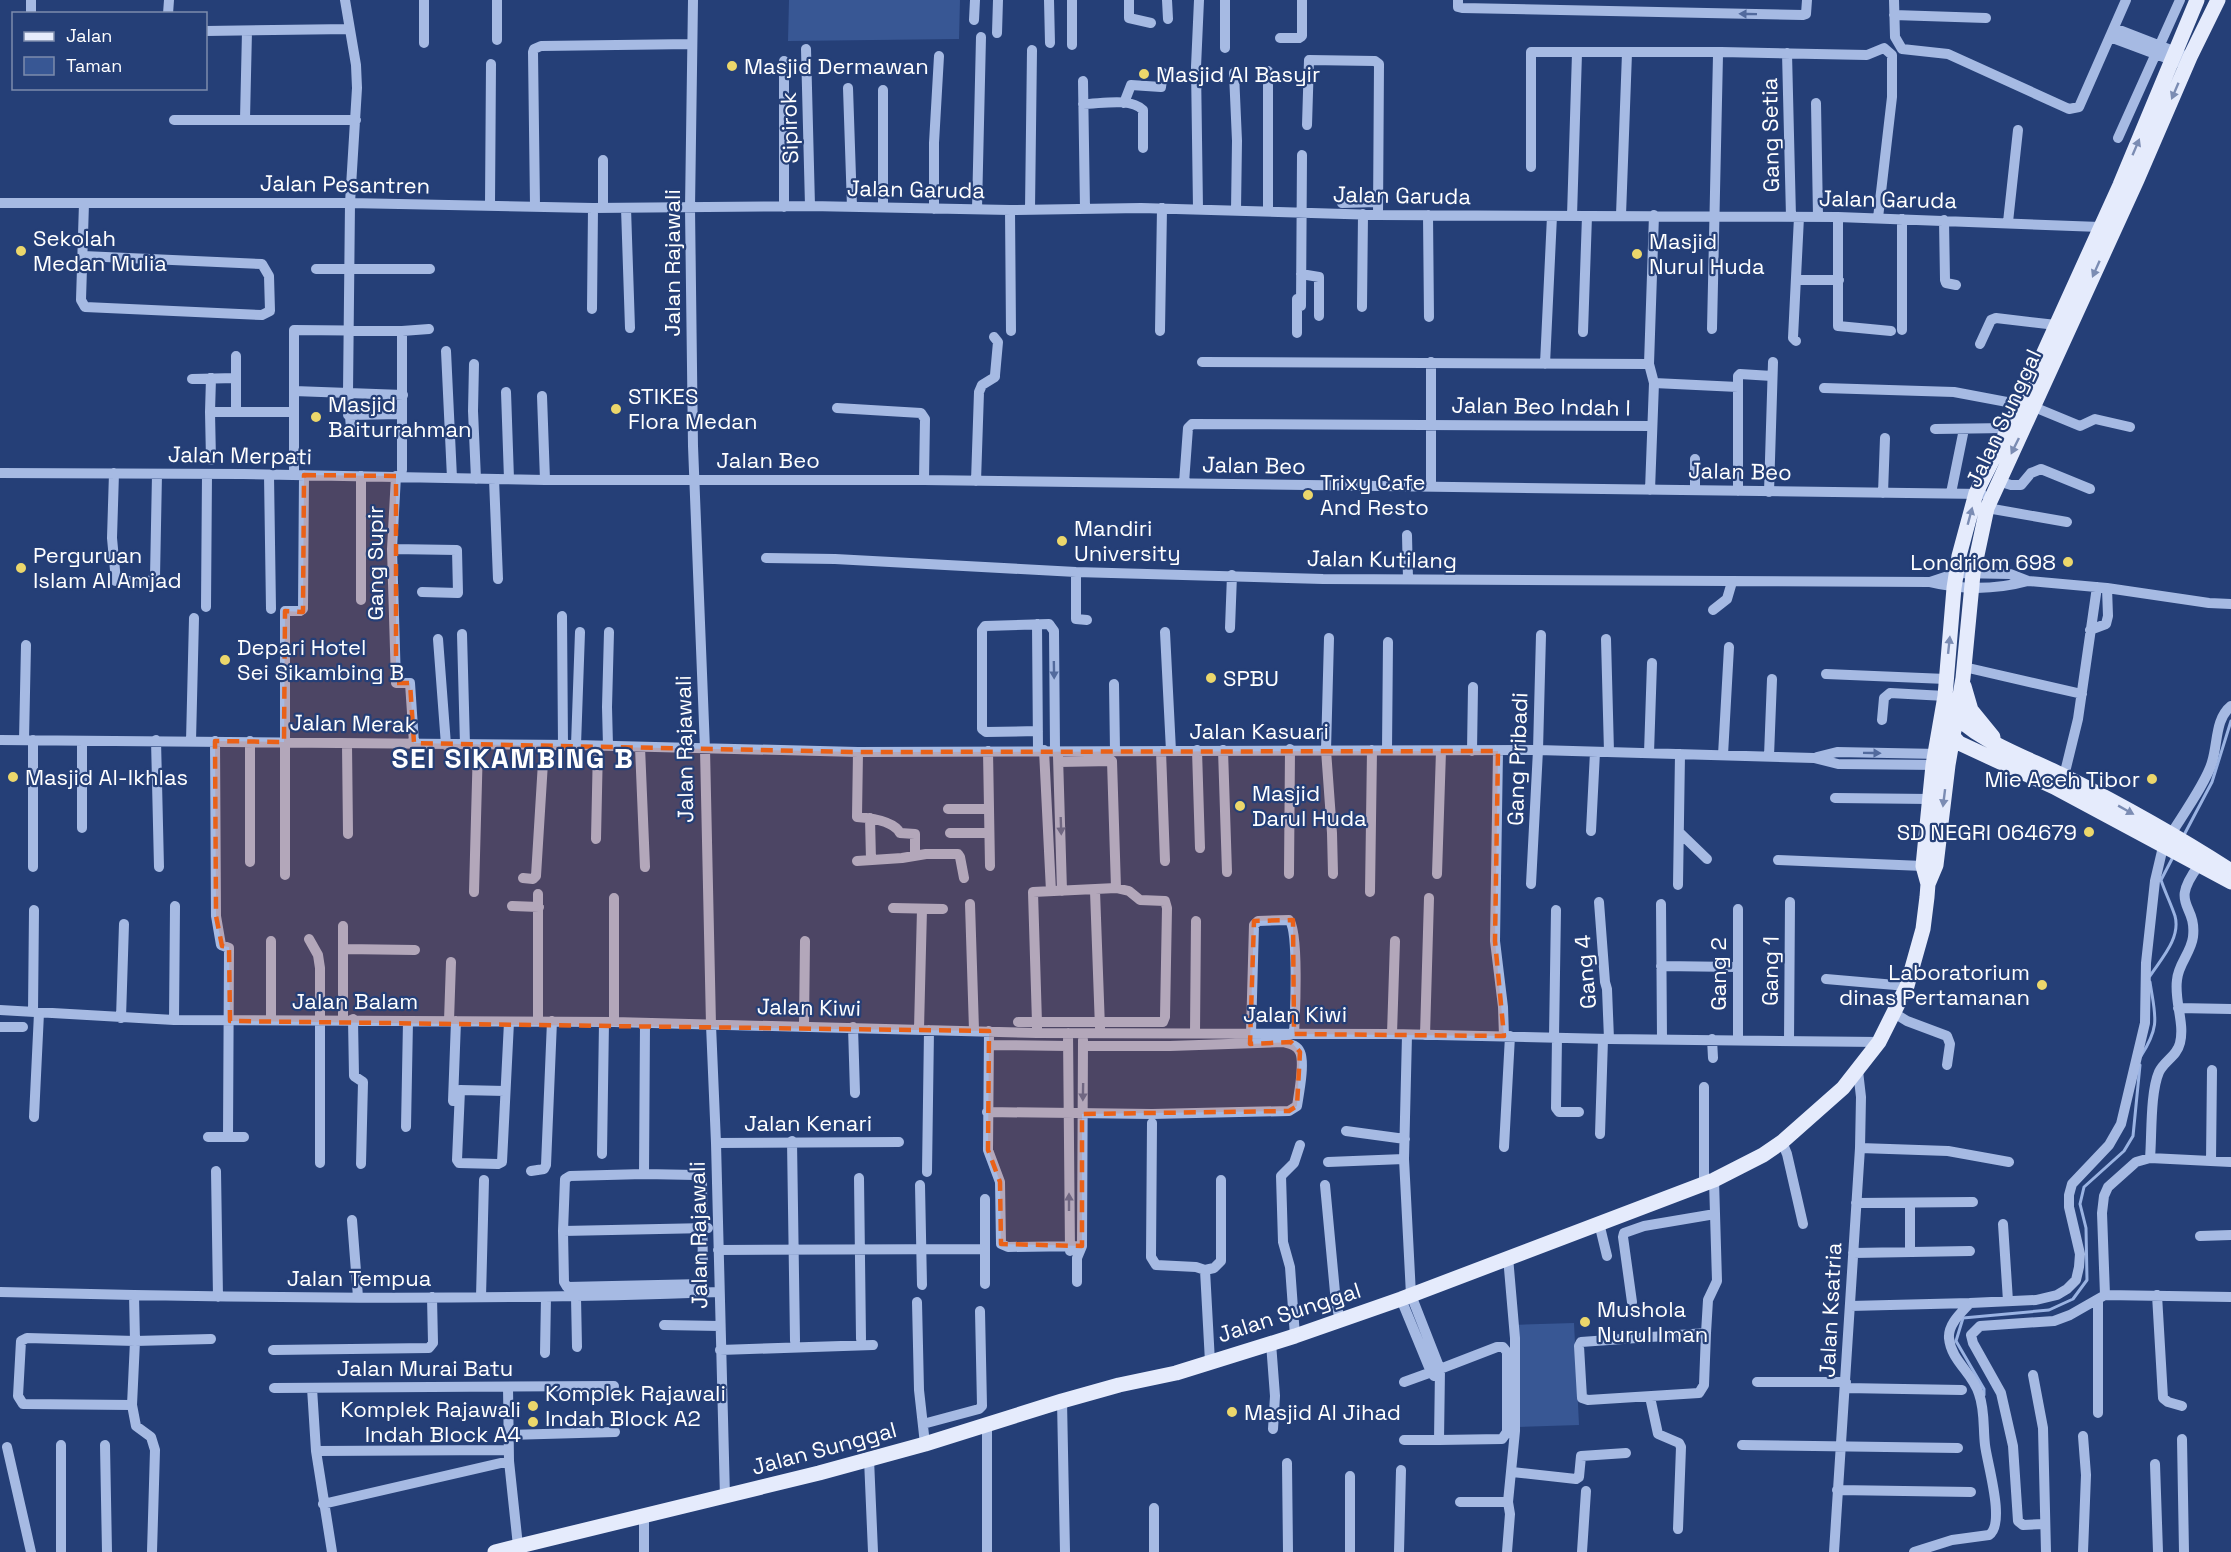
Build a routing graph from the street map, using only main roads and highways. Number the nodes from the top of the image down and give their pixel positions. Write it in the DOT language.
graph roads {
  1 [pos="2197,0"];
  2 [pos="2218,0"];
  3 [pos="2181,59"];
  4 [pos="2106,229"];
  5 [pos="2027,405"];
  6 [pos="1985,499"];
  7 [pos="1963,673"];
  8 [pos="1948,718"];
  9 [pos="1952,738"];
  10 [pos="1999,744"];
  11 [pos="1985,757"];
  12 [pos="1942,759"];
  13 [pos="2169,842"];
  14 [pos="2199,861"];
  15 [pos="2231,871"];
  16 [pos="2231,882"];
  17 [pos="1928,884"];
  18 [pos="495,1552"];
  1 -- 3 [label="main road, Jalan Sunggal"];
  2 -- 3 [label="main road, Jalan Sunggal"];
  3 -- 4 [label="main road, Jalan Sunggal"];
  4 -- 5 [label="main road, Jalan Sunggal, one-way"];
  4 -- 5 [label="main road, Jalan Sunggal"];
  5 -- 6 [label="main road, Jalan Sunggal, one-way"];
  5 -- 6 [label="main road, Jalan Sunggal"];
  6 -- 7 [label="main road, Jalan Sunggal"];
  8 -- 6 [label="main road, Jalan Sunggal, one-way"];
  7 -- 8 [label="main road, Jalan Sunggal"];
  7 -- 10 [label="main road"];
  8 -- 9 [label="main road, Jalan Sunggal"];
  8 -- 10 [label="main road"];
  8 -- 12 [label="main road, Jalan Sunggal"];
  9 -- 11 [label="main road"];
  9 -- 12 [label="main road, Jalan Sunggal"];
  10 -- 13 [label="main road, one-way"];
  11 -- 12 [label="main road"];
  11 -- 13 [label="main road"];
  12 -- 17 [label="main road, Jalan Sunggal, one-way"];
  12 -- 17 [label="main road, Jalan Sunggal"];
  13 -- 14 [label="main road"];
  14 -- 15 [label="main road"];
  14 -- 16 [label="main road"];
  17 -- 18 [label="main road, Jalan Sunggal"];
}
